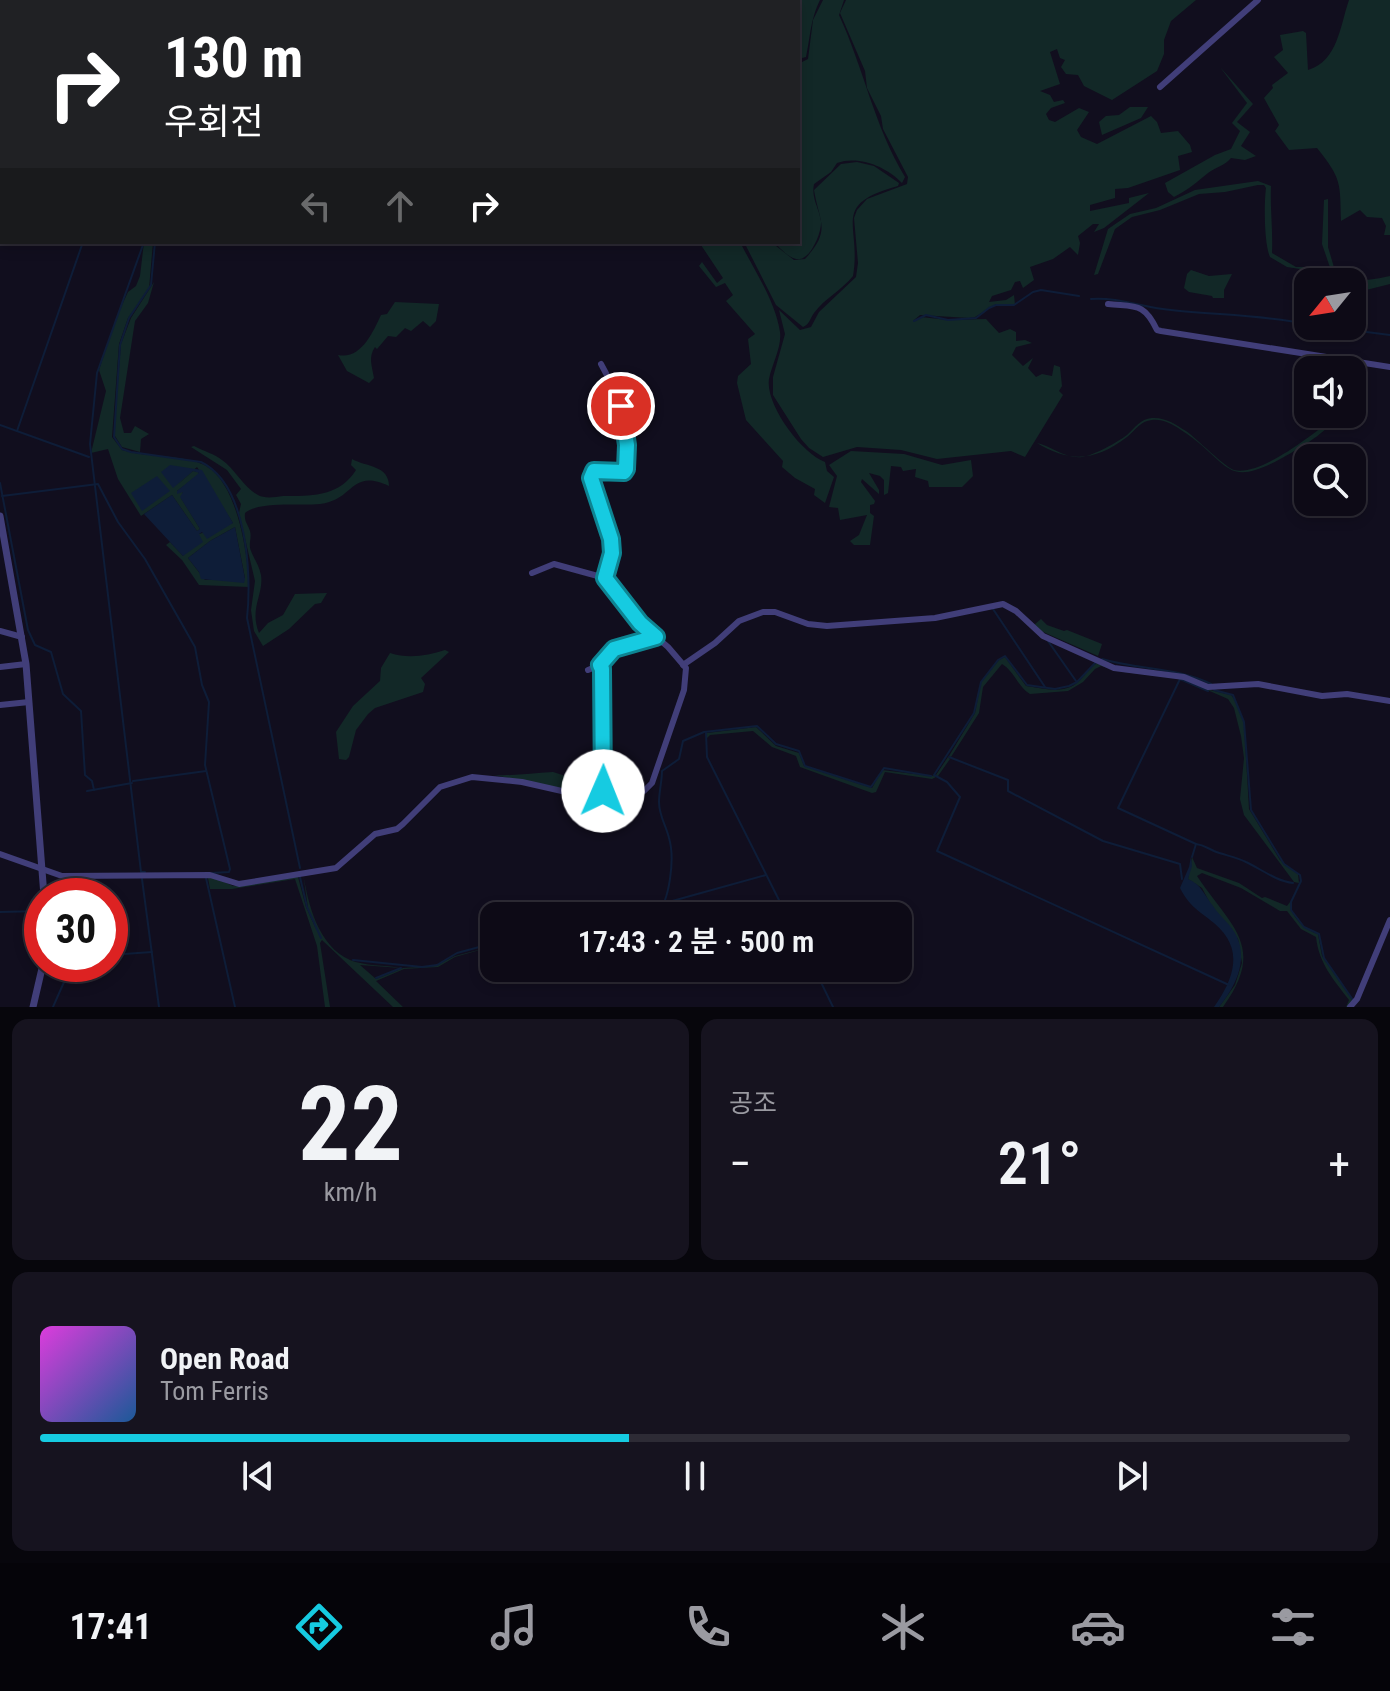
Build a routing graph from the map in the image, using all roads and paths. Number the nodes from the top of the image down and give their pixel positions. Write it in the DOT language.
graph roads {
  1 [pos="1258,0"];
  2 [pos="1160,87"];
  3 [pos="1108,304"];
  4 [pos="601,364"];
  5 [pos="1390,367"];
  6 [pos="0,516"];
  7 [pos="532,573"];
  8 [pos="605,578"];
  9 [pos="0,631"];
  10 [pos="22,637"];
  11 [pos="656,637"];
  12 [pos="26,664"];
  13 [pos="600,665"];
  14 [pos="683,665"];
  15 [pos="0,667"];
  16 [pos="588,670"];
  17 [pos="1390,701"];
  18 [pos="29,702"];
  19 [pos="0,705"];
  20 [pos="603,791"];
  21 [pos="0,854"];
  22 [pos="41,868"];
  23 [pos="42,878"];
  24 [pos="1390,920"];
  25 [pos="39,982"];
  26 [pos="33,1007"];
  27 [pos="1350,1007"];
  1 -- 2 [label="street"];
  3 -- 5 [label="street"];
  4 -- 8 [label="street"];
  6 -- 10 [label="street"];
  7 -- 8 [label="street"];
  8 -- 11 [label="street"];
  9 -- 10 [label="street"];
  10 -- 12 [label="street"];
  11 -- 13 [label="street"];
  11 -- 14 [label="street"];
  12 -- 15 [label="street"];
  12 -- 18 [label="street"];
  13 -- 16 [label="street"];
  13 -- 20 [label="street"];
  14 -- 17 [label="street"];
  14 -- 20 [label="street"];
  18 -- 19 [label="street"];
  18 -- 22 [label="street"];
  20 -- 22 [label="street"];
  21 -- 22 [label="street"];
  22 -- 23 [label="street"];
  24 -- 27 [label="street"];
  25 -- 26 [label="street"];
}
